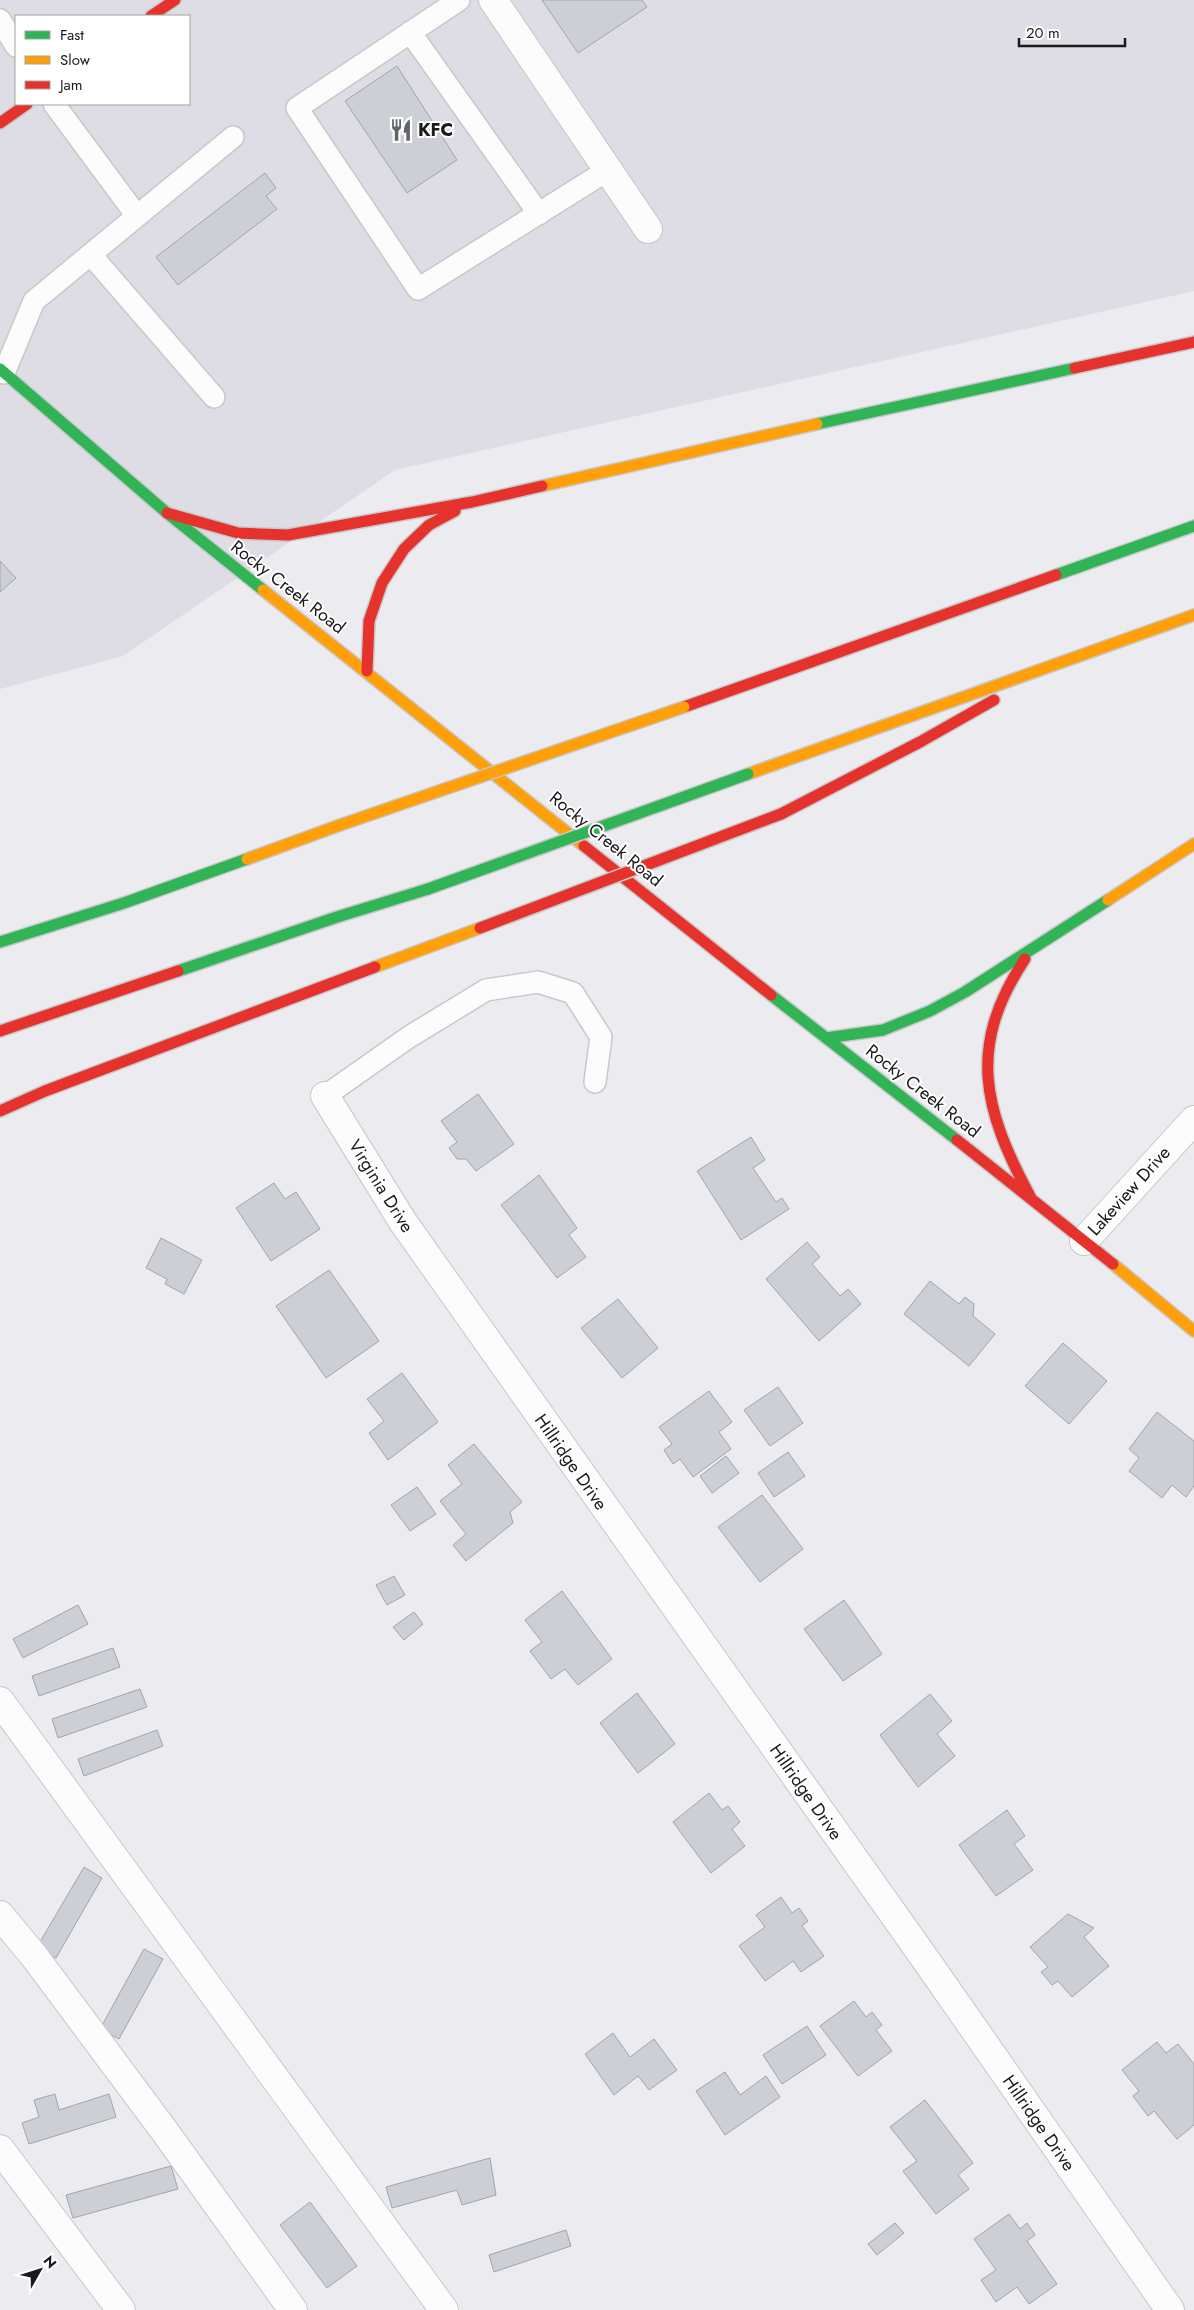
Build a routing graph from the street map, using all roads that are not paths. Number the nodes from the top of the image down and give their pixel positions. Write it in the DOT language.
graph roads {
  1 [pos="175,0"];
  2 [pos="458,0"];
  3 [pos="493,0"];
  4 [pos="152,15"];
  5 [pos="0,20"];
  6 [pos="410,32"];
  7 [pos="15,44"];
  8 [pos="26,105"];
  9 [pos="55,105"];
  10 [pos="0,123"];
  11 [pos="233,138"];
  12 [pos="608,170"];
  13 [pos="539,214"];
  14 [pos="137,216"];
  15 [pos="648,229"];
  16 [pos="91,255"];
  17 [pos="1194,342"];
  18 [pos="2,371"];
  19 [pos="214,397"];
  20 [pos="472,502"];
  21 [pos="166,513"];
  22 [pos="1194,526"];
  23 [pos="1194,615"];
  24 [pos="1057,664"];
  25 [pos="367,671"];
  26 [pos="1194,844"];
  27 [pos="0,942"];
  28 [pos="1034,948"];
  29 [pos="0,1031"];
  30 [pos="826,1038"];
  31 [pos="595,1082"];
  32 [pos="325,1096"];
  33 [pos="0,1111"];
  34 [pos="1194,1120"];
  35 [pos="1030,1196"];
  36 [pos="1084,1241"];
  37 [pos="440,1274"];
  38 [pos="1194,1331"];
  39 [pos="0,1701"];
  40 [pos="0,1915"];
  41 [pos="0,2149"];
  42 [pos="121,2310"];
  43 [pos="293,2310"];
  44 [pos="444,2310"];
  45 [pos="1170,2310"];
  1 -- 4 [label="main road"];
  2 -- 6 [label="lane"];
  3 -- 12 [label="street"];
  5 -- 7 [label="lane"];
  6 -- 13 [label="lane"];
  6 -- 13 [label="lane"];
  8 -- 10 [label="main road"];
  9 -- 14 [label="lane"];
  11 -- 14 [label="lane"];
  12 -- 13 [label="lane"];
  12 -- 15 [label="street"];
  14 -- 16 [label="lane"];
  16 -- 18 [label="lane"];
  16 -- 19 [label="lane"];
  17 -- 20 [label="main road"];
  18 -- 21 [label="main road, Rocky Creek Road"];
  20 -- 21 [label="main road"];
  20 -- 25 [label="main road"];
  21 -- 25 [label="main road, Rocky Creek Road"];
  22 -- 27 [label="main road, bridge"];
  23 -- 24 [label="main road"];
  24 -- 29 [label="main road, bridge"];
  24 -- 33 [label="main road, bridge"];
  25 -- 30 [label="main road, Rocky Creek Road"];
  26 -- 28 [label="main road"];
  28 -- 30 [label="main road"];
  28 -- 35 [label="main road"];
  30 -- 35 [label="main road, Rocky Creek Road"];
  31 -- 32 [label="lane"];
  32 -- 37 [label="street, Virginia Drive"];
  34 -- 36 [label="street, Lakeview Drive"];
  35 -- 36 [label="main road, Rocky Creek Road"];
  36 -- 38 [label="main road, Rocky Creek Road"];
  37 -- 45 [label="street, Hillridge Drive"];
  39 -- 44 [label="street"];
  40 -- 43 [label="street"];
  41 -- 42 [label="street"];
}
